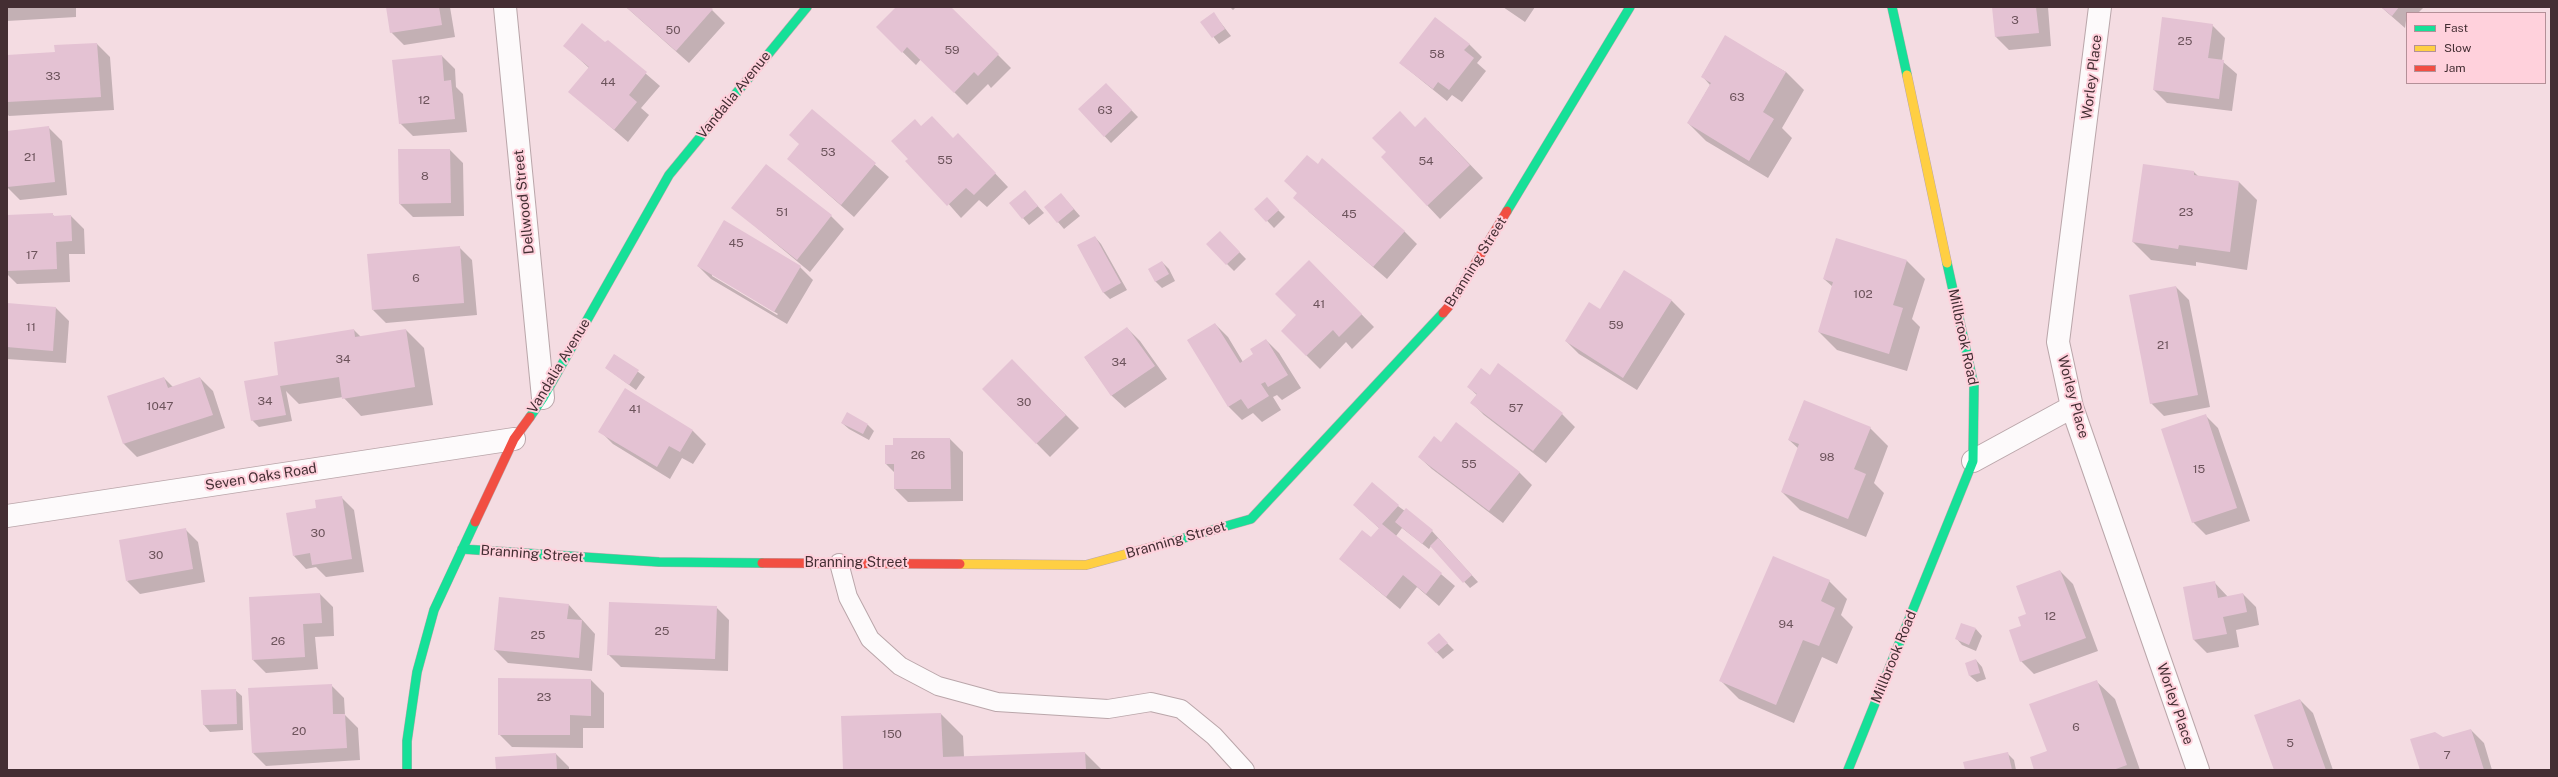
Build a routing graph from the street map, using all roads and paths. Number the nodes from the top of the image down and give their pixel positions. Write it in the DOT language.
graph roads {
  1 [pos="505,7"];
  2 [pos="807,7"];
  3 [pos="1630,7"];
  4 [pos="1892,7"];
  5 [pos="2100,7"];
  6 [pos="543,398"];
  7 [pos="2072,407"];
  8 [pos="514,439"];
  9 [pos="1973,461"];
  10 [pos="7,516"];
  11 [pos="462,549"];
  12 [pos="839,563"];
  13 [pos="407,770"];
  14 [pos="1245,770"];
  15 [pos="1848,770"];
  16 [pos="2198,770"];
  1 -- 6 [label="street, Dellwood Street"];
  2 -- 6 [label="street, Vandalia Avenue"];
  3 -- 12 [label="street, Branning Street"];
  4 -- 9 [label="street, Millbrook Road"];
  5 -- 7 [label="street, Worley Place"];
  6 -- 8 [label="street, Vandalia Avenue"];
  7 -- 9 [label="street"];
  7 -- 16 [label="street, Worley Place"];
  8 -- 10 [label="street, Seven Oaks Road"];
  8 -- 11 [label="street, Vandalia Avenue"];
  9 -- 15 [label="street, Millbrook Road"];
  11 -- 12 [label="street, Branning Street"];
  11 -- 13 [label="street, Vandalia Avenue"];
  12 -- 14 [label="lane"];
}
